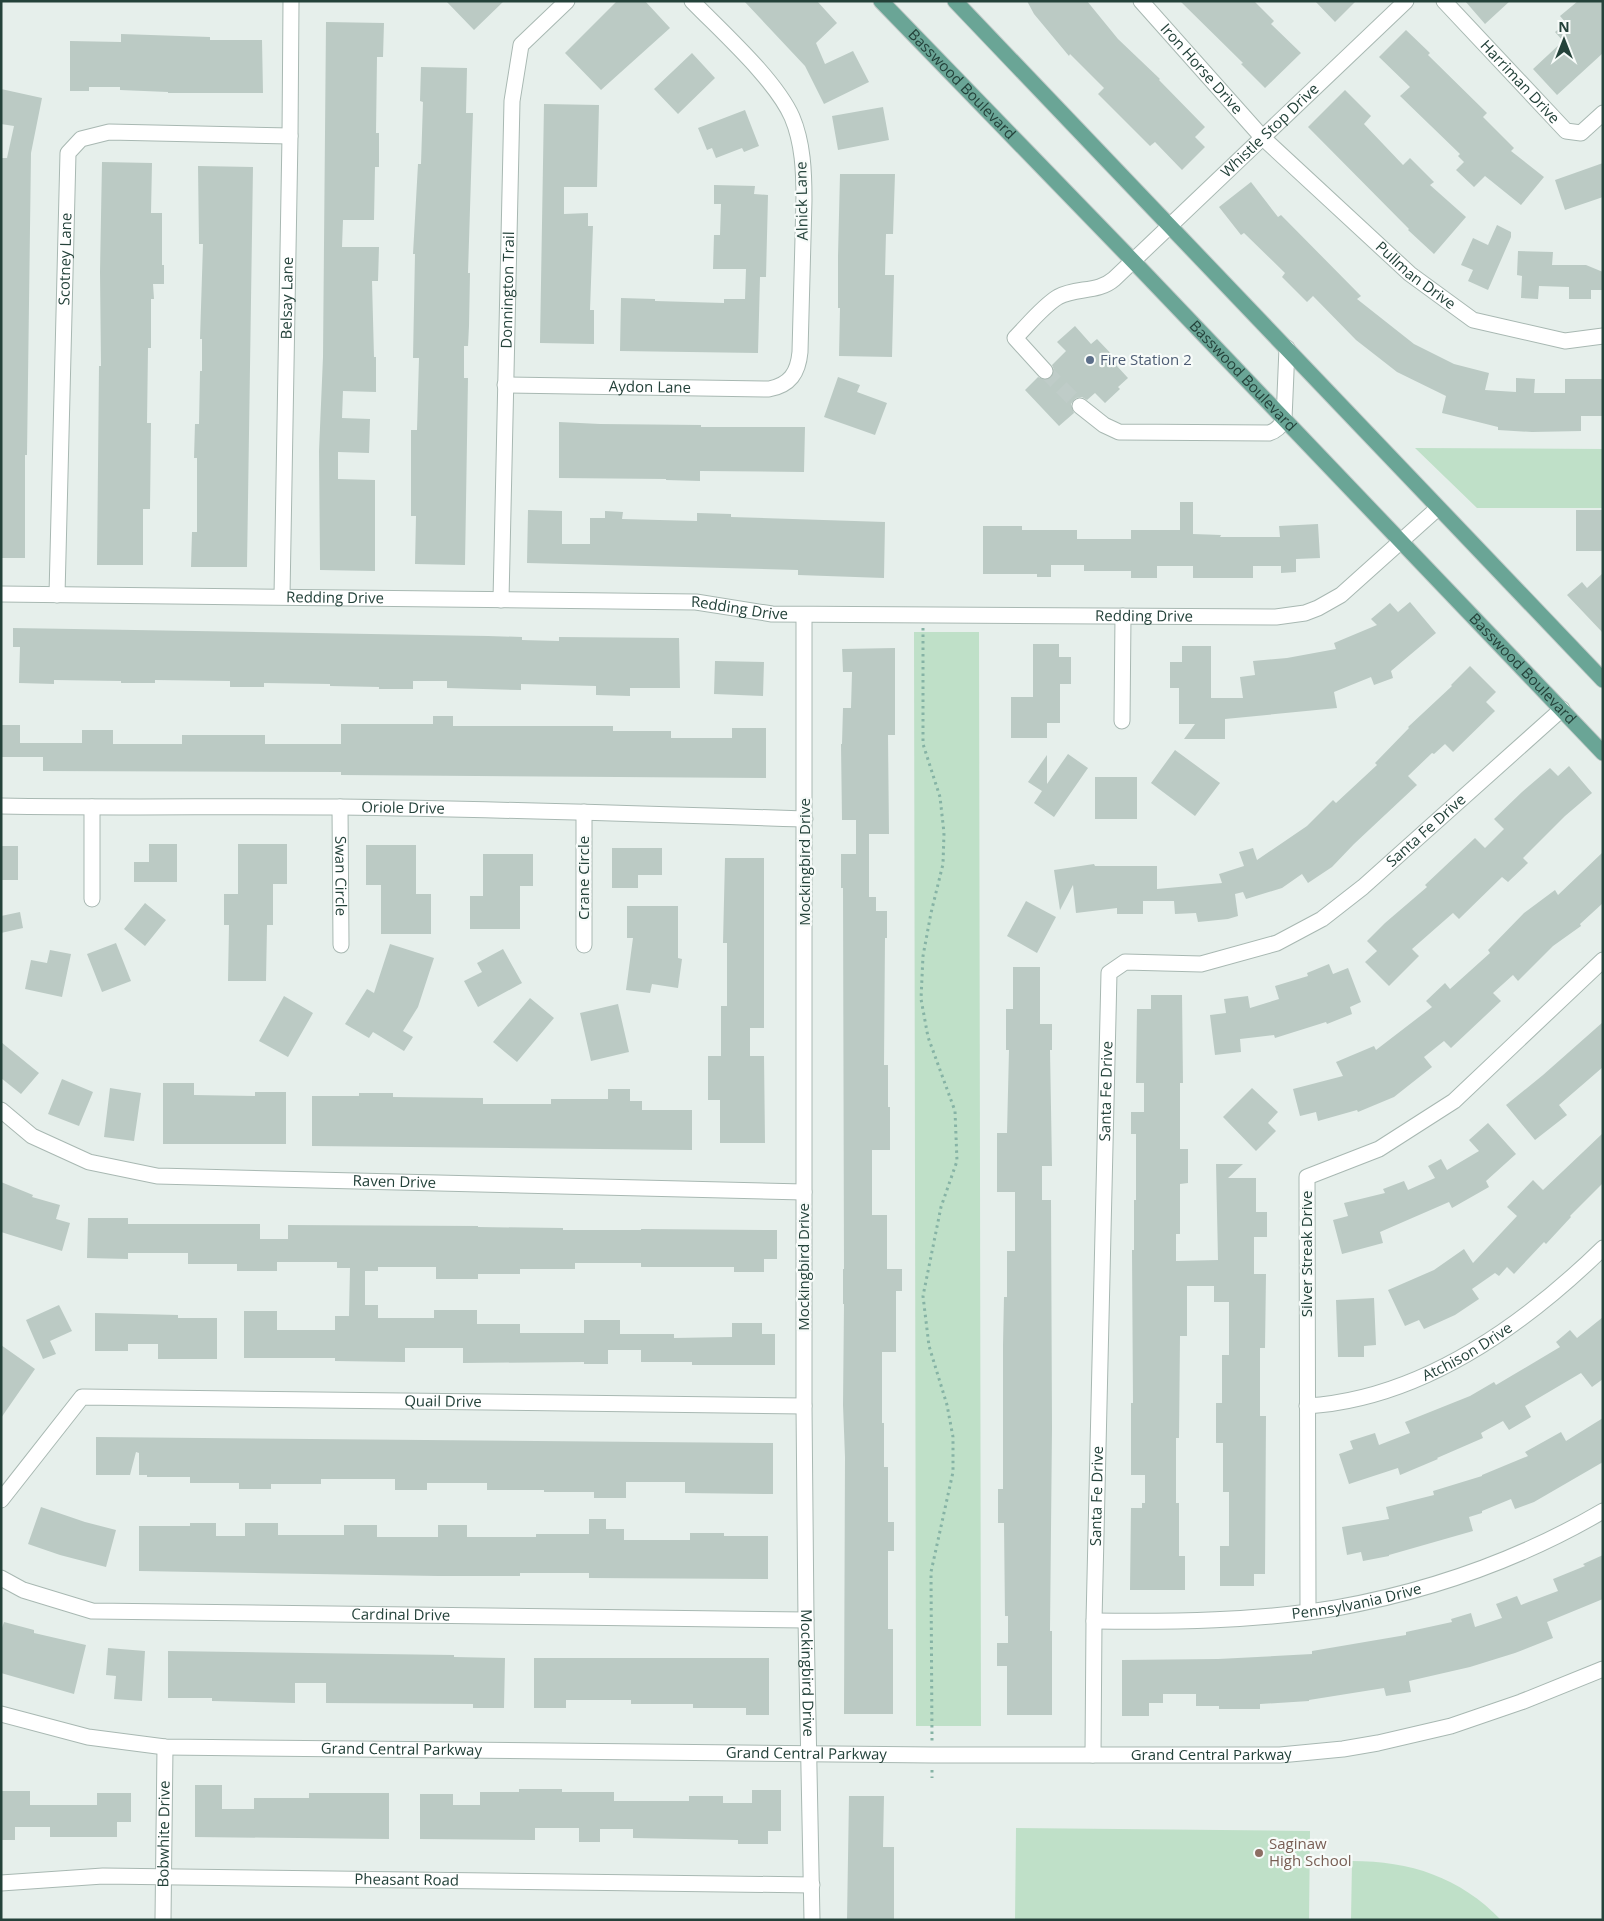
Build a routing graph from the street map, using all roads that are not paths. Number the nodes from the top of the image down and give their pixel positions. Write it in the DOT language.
graph roads {
  1 [pos="291,1"];
  2 [pos="567,1"];
  3 [pos="692,1"];
  4 [pos="881,1"];
  5 [pos="955,1"];
  6 [pos="1141,1"];
  7 [pos="1406,1"];
  8 [pos="1444,1"];
  9 [pos="1603,113"];
  10 [pos="290,136"];
  11 [pos="1262,137"];
  12 [pos="1170,226"];
  13 [pos="1133,261"];
  14 [pos="1603,336"];
  15 [pos="1287,348"];
  16 [pos="1045,371"];
  17 [pos="792,377"];
  18 [pos="506,385"];
  19 [pos="1080,406"];
  20 [pos="1284,418"];
  21 [pos="1438,508"];
  22 [pos="1401,542"];
  23 [pos="1,594"];
  24 [pos="57,595"];
  25 [pos="282,596"];
  26 [pos="501,600"];
  27 [pos="804,615"];
  28 [pos="1123,616"];
  29 [pos="1603,680"];
  30 [pos="1562,708"];
  31 [pos="1122,722"];
  32 [pos="1603,753"];
  33 [pos="1,806"];
  34 [pos="92,808"];
  35 [pos="340,808"];
  36 [pos="584,812"];
  37 [pos="805,819"];
  38 [pos="92,899"];
  39 [pos="341,945"];
  40 [pos="584,945"];
  41 [pos="1603,960"];
  42 [pos="1,1110"];
  43 [pos="804,1192"];
  44 [pos="1603,1248"];
  45 [pos="804,1406"];
  46 [pos="1307,1406"];
  47 [pos="1,1500"];
  48 [pos="1603,1512"];
  49 [pos="1,1578"];
  50 [pos="1308,1611"];
  51 [pos="806,1620"];
  52 [pos="1094,1621"];
  53 [pos="1603,1670"];
  54 [pos="1,1714"];
  55 [pos="165,1747"];
  56 [pos="808,1754"];
  57 [pos="1093,1755"];
  58 [pos="163,1876"];
  59 [pos="1,1883"];
  60 [pos="812,1884"];
  61 [pos="163,1920"];
  62 [pos="812,1920"];
  1 -- 10 [label="street, Belsay Lane"];
  2 -- 18 [label="street, Donnington Trail"];
  3 -- 17 [label="street, Alnick Lane"];
  4 -- 13 [label="main road, Basswood Boulevard"];
  5 -- 12 [label="main road"];
  6 -- 11 [label="street, Iron Horse Drive"];
  7 -- 11 [label="street, Whistle Stop Drive"];
  8 -- 9 [label="street, Harriman Drive"];
  10 -- 24 [label="street, Scotney Lane"];
  10 -- 25 [label="street, Belsay Lane"];
  11 -- 12 [label="street, Whistle Stop Drive"];
  11 -- 14 [label="street, Pullman Drive"];
  12 -- 13 [label="street, Whistle Stop Drive"];
  12 -- 15 [label="main road"];
  13 -- 16 [label="street, Whistle Stop Drive"];
  13 -- 20 [label="main road, Basswood Boulevard"];
  15 -- 20 [label="street"];
  15 -- 21 [label="main road"];
  17 -- 18 [label="street, Aydon Lane"];
  18 -- 26 [label="street, Donnington Trail"];
  19 -- 20 [label="street"];
  20 -- 22 [label="main road, Basswood Boulevard"];
  21 -- 22 [label="street, Redding Drive"];
  21 -- 29 [label="main road"];
  22 -- 28 [label="street, Redding Drive"];
  22 -- 30 [label="main road, Basswood Boulevard"];
  23 -- 24 [label="street, Redding Drive"];
  24 -- 25 [label="street, Redding Drive"];
  25 -- 26 [label="street, Redding Drive"];
  26 -- 27 [label="street, Redding Drive"];
  27 -- 28 [label="street, Redding Drive"];
  27 -- 37 [label="street, Mockingbird Drive"];
  28 -- 31 [label="street"];
  30 -- 32 [label="main road, Basswood Boulevard"];
  30 -- 52 [label="street, Santa Fe Drive"];
  33 -- 34 [label="street, Oriole Drive"];
  34 -- 35 [label="street, Oriole Drive"];
  34 -- 38 [label="street"];
  35 -- 36 [label="street, Oriole Drive"];
  35 -- 39 [label="street, Swan Circle"];
  36 -- 37 [label="street, Oriole Drive"];
  36 -- 40 [label="street, Crane Circle"];
  37 -- 43 [label="street, Mockingbird Drive"];
  41 -- 46 [label="street, Silver Streak Drive"];
  42 -- 43 [label="street, Raven Drive"];
  43 -- 45 [label="street, Mockingbird Drive"];
  44 -- 46 [label="street, Atchison Drive"];
  45 -- 47 [label="street, Quail Drive"];
  45 -- 51 [label="street, Mockingbird Drive"];
  46 -- 50 [label="street, Silver Streak Drive"];
  48 -- 50 [label="street, Pennsylvania Drive"];
  49 -- 51 [label="street, Cardinal Drive"];
  50 -- 52 [label="street, Pennsylvania Drive"];
  51 -- 56 [label="street, Mockingbird Drive"];
  52 -- 57 [label="street, Santa Fe Drive"];
  53 -- 57 [label="street, Grand Central Parkway"];
  54 -- 55 [label="street, Grand Central Parkway"];
  55 -- 56 [label="street, Grand Central Parkway"];
  55 -- 58 [label="street, Bobwhite Drive"];
  56 -- 57 [label="street, Grand Central Parkway"];
  56 -- 60 [label="street, Mockingbird Drive"];
  58 -- 59 [label="street, Pheasant Road"];
  58 -- 60 [label="street, Pheasant Road"];
  58 -- 61 [label="street, Bobwhite Drive"];
  60 -- 62 [label="street, Mockingbird Drive"];
}
